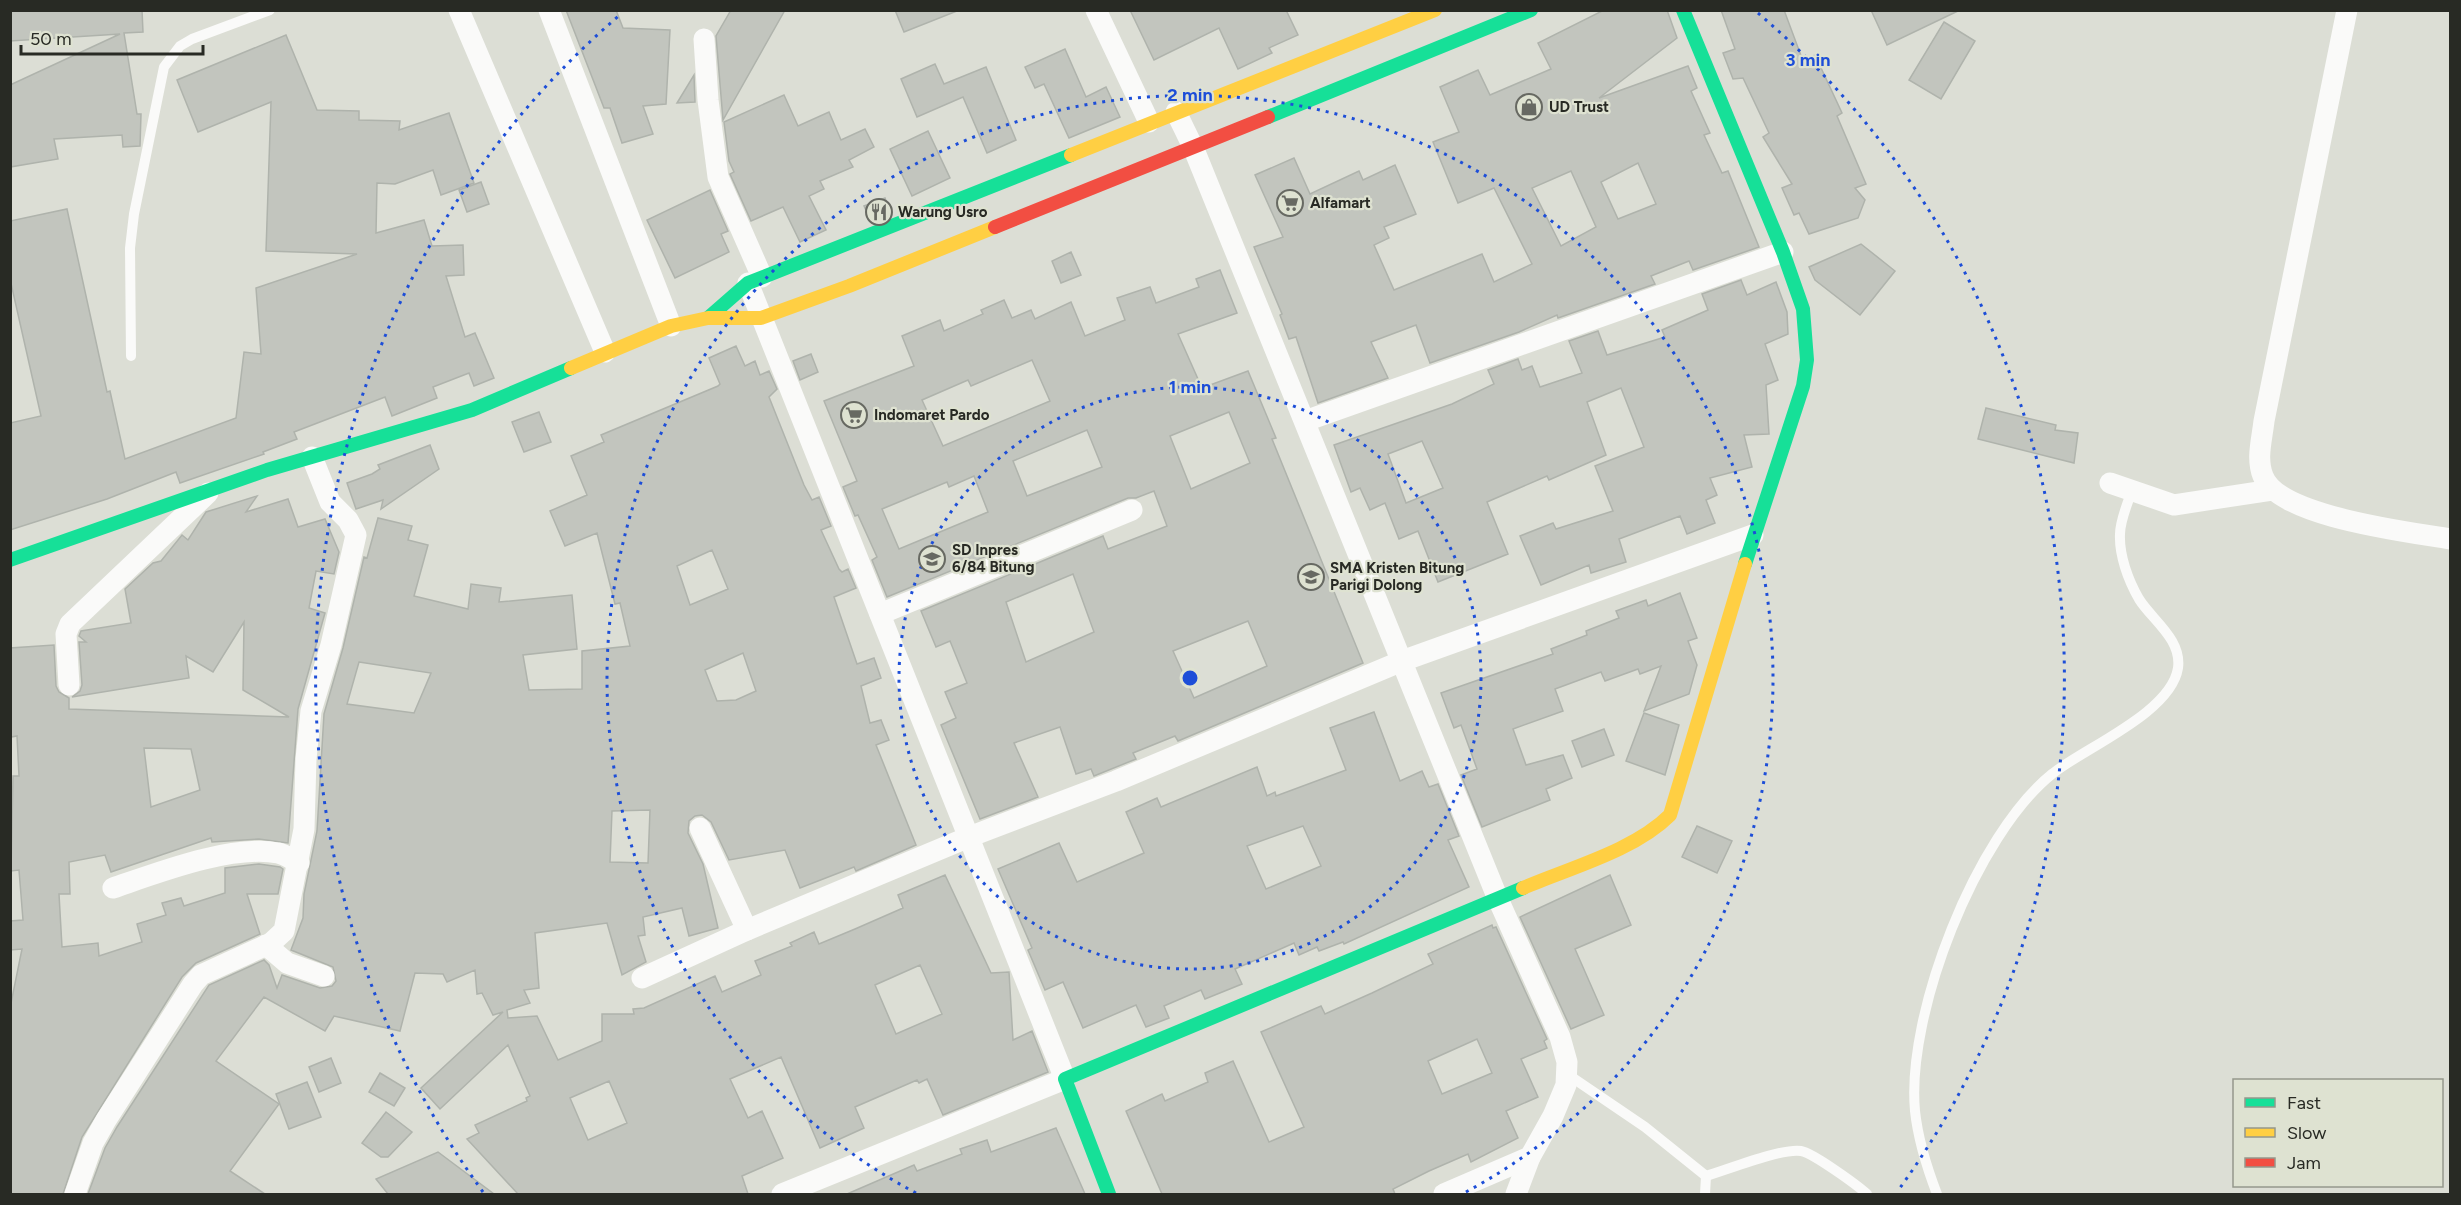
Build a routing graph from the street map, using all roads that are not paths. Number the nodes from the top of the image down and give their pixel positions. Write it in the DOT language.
graph roads {
  1 [pos="270,10"];
  2 [pos="459,10"];
  3 [pos="549,10"];
  4 [pos="1096,10"];
  5 [pos="1435,10"];
  6 [pos="1531,10"];
  7 [pos="1683,10"];
  8 [pos="2347,10"];
  9 [pos="704,39"];
  10 [pos="1176,112"];
  11 [pos="1149,122"];
  12 [pos="1193,147"];
  13 [pos="1784,252"];
  14 [pos="755,280"];
  15 [pos="708,318"];
  16 [pos="761,318"];
  17 [pos="671,326"];
  18 [pos="604,352"];
  19 [pos="131,356"];
  20 [pos="1305,421"];
  21 [pos="312,457"];
  22 [pos="2110,483"];
  23 [pos="212,488"];
  24 [pos="2132,490"];
  25 [pos="2272,490"];
  26 [pos="1132,510"];
  27 [pos="1753,535"];
  28 [pos="2451,539"];
  29 [pos="10,561"];
  30 [pos="880,614"];
  31 [pos="1402,661"];
  32 [pos="69,685"];
  33 [pos="700,828"];
  34 [pos="969,837"];
  35 [pos="299,863"];
  36 [pos="113,888"];
  37 [pos="1498,899"];
  38 [pos="747,930"];
  39 [pos="266,945"];
  40 [pos="324,976"];
  41 [pos="642,978"];
  42 [pos="1567,1074"];
  43 [pos="1065,1079"];
  44 [pos="1530,1157"];
  45 [pos="1706,1176"];
  46 [pos="75,1194"];
  47 [pos="782,1194"];
  48 [pos="1109,1194"];
  49 [pos="1444,1194"];
  50 [pos="1516,1194"];
  51 [pos="1705,1194"];
  52 [pos="1868,1194"];
  53 [pos="1937,1194"];
  1 -- 19 [label="lane"];
  2 -- 18 [label="street"];
  3 -- 17 [label="street"];
  4 -- 11 [label="street"];
  5 -- 10 [label="street"];
  6 -- 12 [label="street"];
  7 -- 13 [label="street"];
  8 -- 25 [label="street"];
  9 -- 14 [label="street"];
  10 -- 11 [label="street"];
  10 -- 12 [label="street"];
  11 -- 14 [label="street"];
  12 -- 16 [label="street"];
  12 -- 20 [label="street"];
  13 -- 20 [label="street"];
  13 -- 27 [label="street"];
  14 -- 15 [label="street"];
  14 -- 16 [label="street"];
  15 -- 16 [label="street"];
  15 -- 17 [label="street"];
  16 -- 30 [label="street"];
  17 -- 18 [label="street"];
  18 -- 21 [label="street"];
  20 -- 31 [label="street"];
  21 -- 23 [label="street"];
  21 -- 35 [label="street"];
  22 -- 24 [label="street"];
  23 -- 29 [label="street"];
  23 -- 32 [label="street"];
  24 -- 25 [label="street"];
  24 -- 53 [label="lane"];
  25 -- 28 [label="street"];
  26 -- 30 [label="street"];
  27 -- 31 [label="street"];
  27 -- 37 [label="street"];
  30 -- 34 [label="street"];
  31 -- 34 [label="street"];
  31 -- 37 [label="street"];
  33 -- 38 [label="street"];
  34 -- 38 [label="street"];
  34 -- 43 [label="street"];
  35 -- 36 [label="street"];
  35 -- 39 [label="street"];
  37 -- 42 [label="street"];
  37 -- 43 [label="street"];
  38 -- 41 [label="street"];
  39 -- 40 [label="street"];
  39 -- 46 [label="street"];
  42 -- 44 [label="street"];
  42 -- 45 [label="lane"];
  43 -- 47 [label="street"];
  43 -- 48 [label="street"];
  44 -- 49 [label="street"];
  44 -- 50 [label="street"];
  45 -- 51 [label="lane"];
  45 -- 52 [label="lane"];
}
